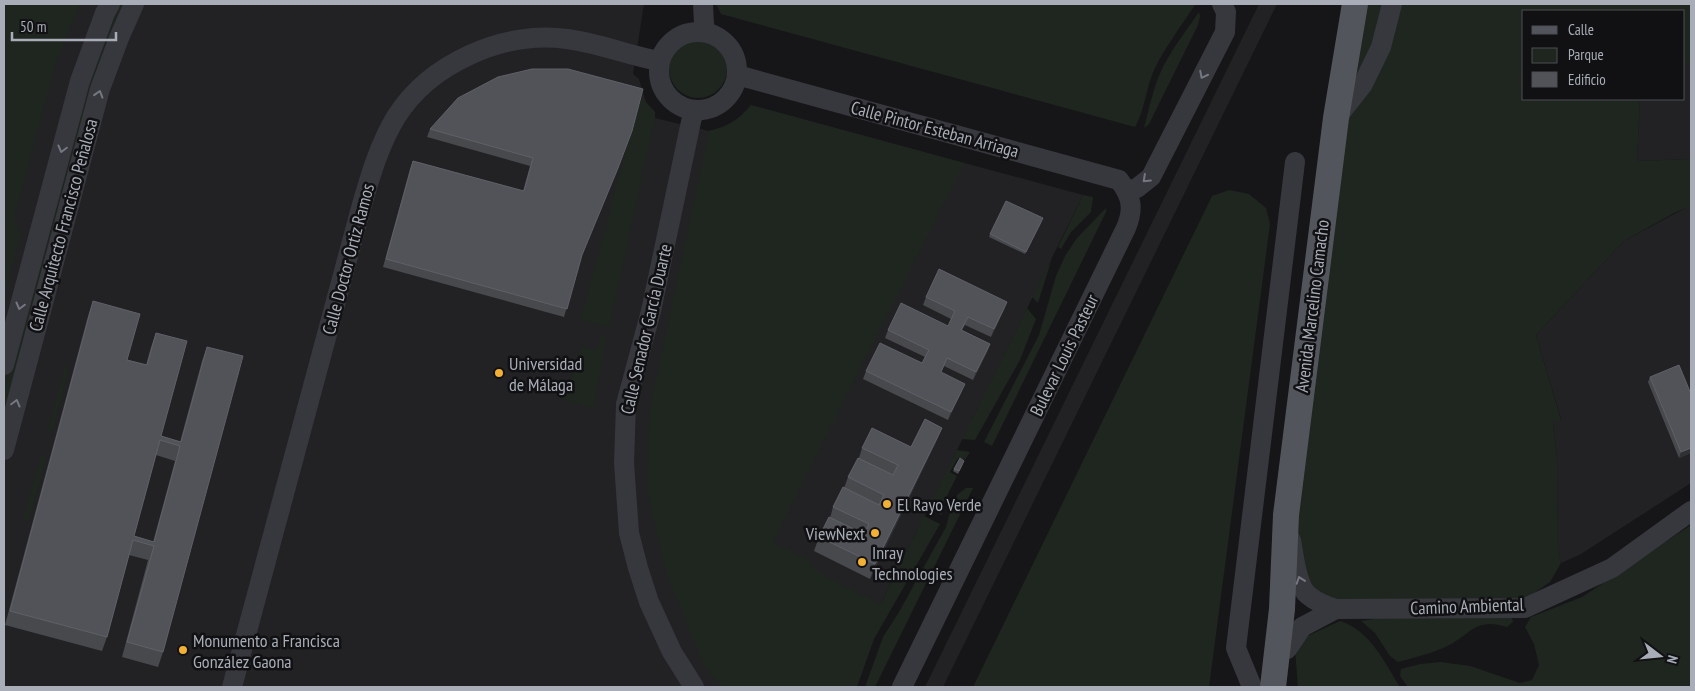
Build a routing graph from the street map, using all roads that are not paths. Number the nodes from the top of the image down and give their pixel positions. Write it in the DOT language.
graph roads {
  1 [pos="110,4"];
  2 [pos="134,4"];
  3 [pos="703,4"];
  4 [pos="1222,4"];
  5 [pos="1355,4"];
  6 [pos="1392,4"];
  7 [pos="706,32"];
  8 [pos="659,61"];
  9 [pos="737,75"];
  10 [pos="697,110"];
  11 [pos="1336,118"];
  12 [pos="1295,162"];
  13 [pos="1127,191"];
  14 [pos="4,365"];
  15 [pos="4,450"];
  16 [pos="1691,510"];
  17 [pos="1286,515"];
  18 [pos="1282,609"];
  19 [pos="1336,609"];
  20 [pos="1287,649"];
  21 [pos="232,687"];
  22 [pos="694,687"];
  23 [pos="902,687"];
  24 [pos="1252,687"];
  25 [pos="1273,687"];
  26 [pos="1290,687"];
  1 -- 14 [label="street, Calle Arquitecto Francisco Peñalosa, one-way"];
  15 -- 2 [label="street, Calle Arquitecto Francisco Peñalosa, one-way"];
  3 -- 7 [label="street"];
  4 -- 13 [label="street, one-way"];
  5 -- 11 [label="main road, Avenida Marcelino Camacho"];
  6 -- 11 [label="street"];
  7 -- 8 [label="street"];
  7 -- 9 [label="street"];
  8 -- 10 [label="street"];
  8 -- 21 [label="street, Calle Doctor Ortiz Ramos"];
  9 -- 10 [label="street"];
  9 -- 13 [label="street, Calle Pintor Esteban Arriaga"];
  10 -- 22 [label="street, Calle Senador García Duarte"];
  11 -- 17 [label="main road, Avenida Marcelino Camacho"];
  12 -- 24 [label="street, Avenida Marcelino Camacho"];
  13 -- 23 [label="street, Bulevar Louis Pasteur"];
  16 -- 19 [label="street, Camino Ambiental"];
  17 -- 18 [label="main road, Avenida Marcelino Camacho"];
  19 -- 17 [label="street, Camino Ambiental, one-way"];
  18 -- 20 [label="main road, Avenida Marcelino Camacho"];
  18 -- 25 [label="main road, Avenida Marcelino Camacho"];
  19 -- 20 [label="street, Camino Ambiental"];
  20 -- 26 [label="main road, Avenida Marcelino Camacho"];
}
